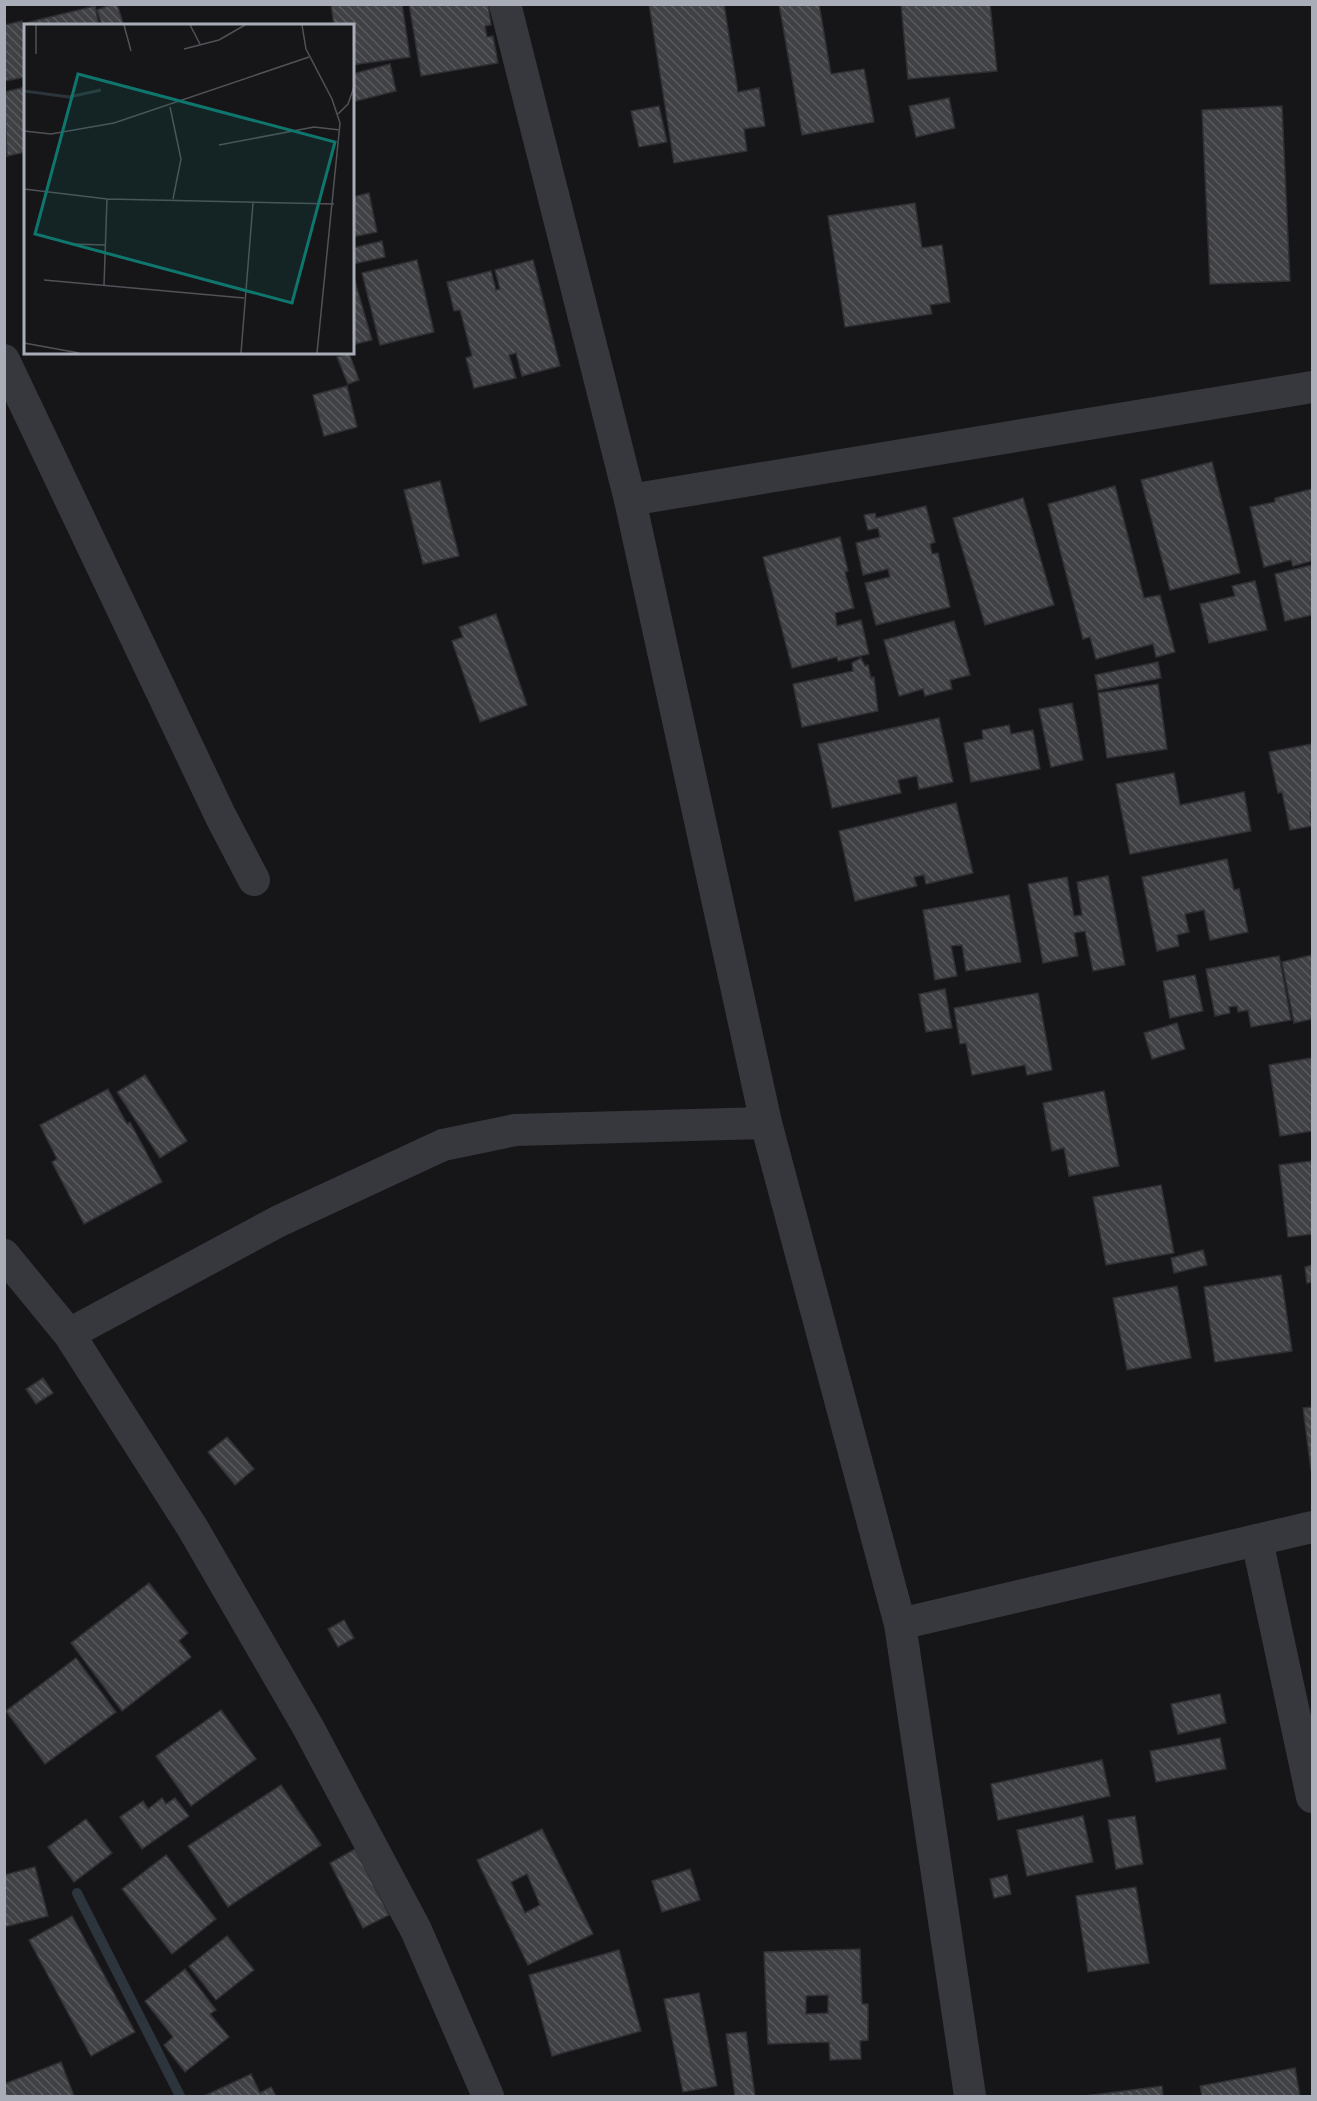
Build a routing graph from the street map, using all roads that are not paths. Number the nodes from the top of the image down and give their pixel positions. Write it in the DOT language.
graph roads {
  1 [pos="505,4"];
  2 [pos="4,360"];
  3 [pos="1312,387"];
  4 [pos="630,500"];
  5 [pos="254,880"];
  6 [pos="766,1123"];
  7 [pos="4,1255"];
  8 [pos="69,1334"];
  9 [pos="1312,1527"];
  10 [pos="1257,1540"];
  11 [pos="900,1624"];
  12 [pos="1312,1797"];
  13 [pos="488,2097"];
  14 [pos="970,2097"];
  1 -- 4 [label="street"];
  2 -- 5 [label="street"];
  3 -- 4 [label="street"];
  4 -- 6 [label="street"];
  6 -- 8 [label="street"];
  6 -- 11 [label="street"];
  7 -- 8 [label="street"];
  8 -- 13 [label="street"];
  9 -- 10 [label="street"];
  10 -- 11 [label="street"];
  10 -- 12 [label="street"];
  11 -- 14 [label="street"];
}
